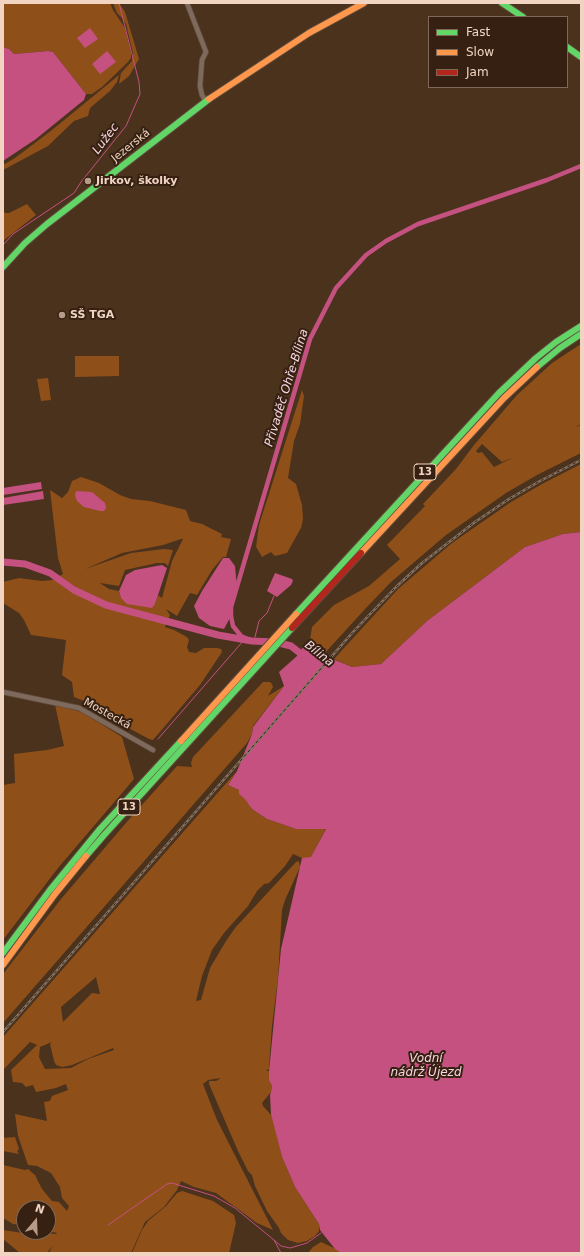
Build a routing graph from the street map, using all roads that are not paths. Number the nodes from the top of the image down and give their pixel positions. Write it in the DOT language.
graph roads {
  1 [pos="187,3"];
  2 [pos="364,3"];
  3 [pos="502,3"];
  4 [pos="522,16"];
  5 [pos="568,48"];
  6 [pos="581,57"];
  7 [pos="206,102"];
  8 [pos="3,267"];
  9 [pos="581,326"];
  10 [pos="581,334"];
  11 [pos="3,692"];
  12 [pos="153,750"];
  13 [pos="3,953"];
  14 [pos="3,965"];
  1 -- 7 [label="street"];
  2 -- 7 [label="main road, Jezerská"];
  3 -- 4 [label="main road"];
  5 -- 6 [label="main road"];
  7 -- 8 [label="main road, Jezerská"];
  9 -- 13 [label="main road, 13"];
  10 -- 14 [label="main road, 13"];
  11 -- 12 [label="street, Mostecká"];
}
